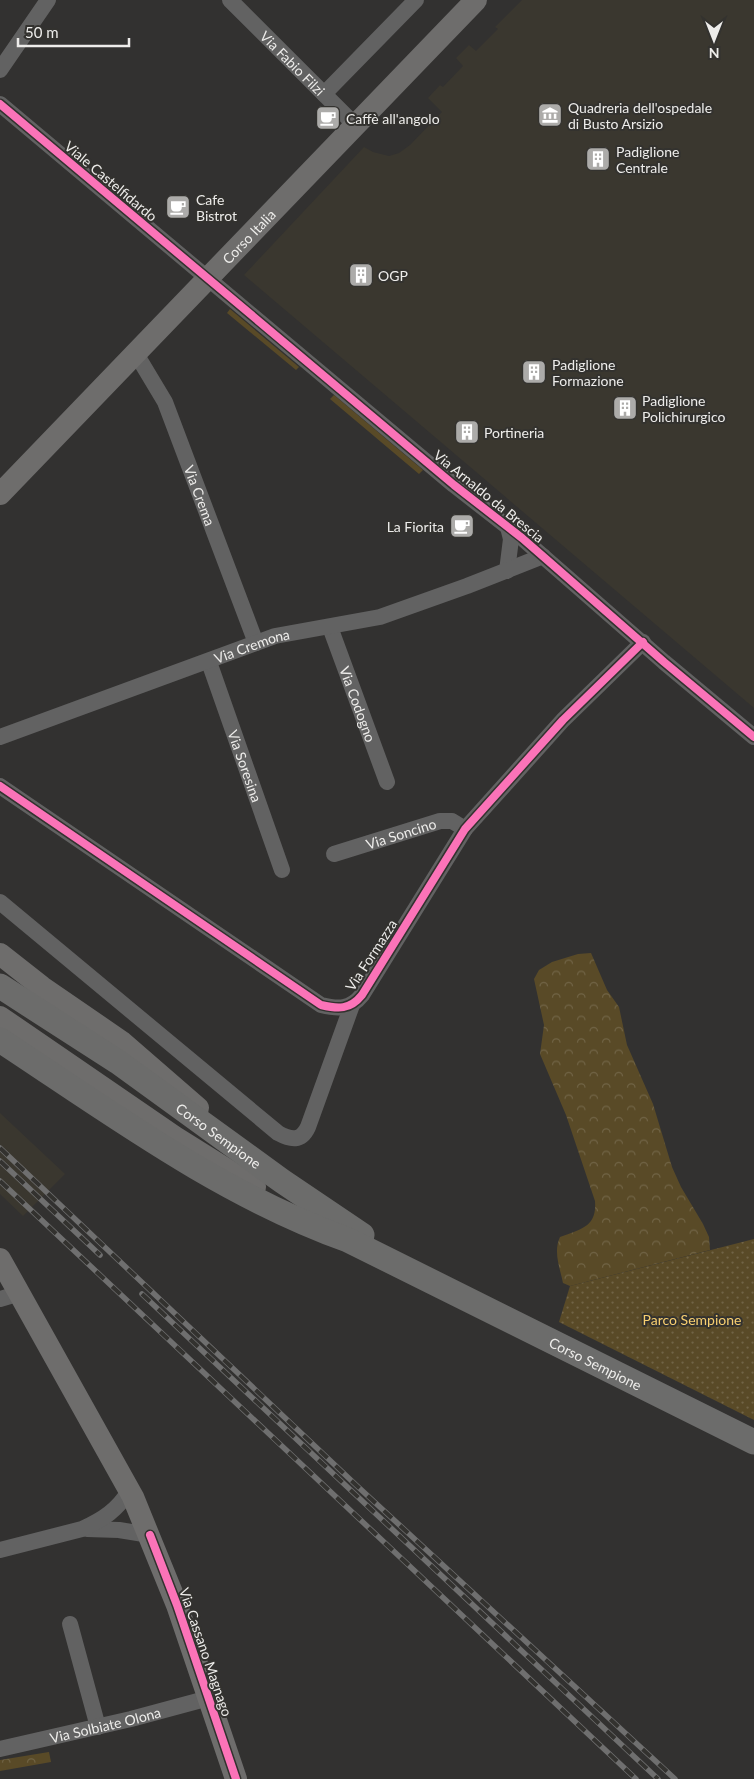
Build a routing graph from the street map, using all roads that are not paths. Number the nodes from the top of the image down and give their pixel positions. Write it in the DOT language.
graph roads {
  1 [pos="48,0"];
  2 [pos="230,0"];
  3 [pos="416,0"];
  4 [pos="476,0"];
  5 [pos="0,70"];
  6 [pos="324,94"];
  7 [pos="0,104"];
  8 [pos="355,125"];
  9 [pos="207,278"];
  10 [pos="135,352"];
  11 [pos="0,494"];
  12 [pos="508,527"];
  13 [pos="543,556"];
  14 [pos="507,571"];
  15 [pos="330,627"];
  16 [pos="643,642"];
  17 [pos="256,643"];
  18 [pos="209,662"];
  19 [pos="0,737"];
  20 [pos="754,737"];
  21 [pos="387,782"];
  22 [pos="0,786"];
  23 [pos="465,829"];
  24 [pos="334,854"];
  25 [pos="282,870"];
  26 [pos="0,902"];
  27 [pos="0,954"];
  28 [pos="2,986"];
  29 [pos="352,1006"];
  30 [pos="0,1017"];
  31 [pos="0,1040"];
  32 [pos="282,1181"];
  33 [pos="348,1240"];
  34 [pos="0,1259"];
  35 [pos="438,1284"];
  36 [pos="10,1296"];
  37 [pos="754,1442"];
  38 [pos="130,1490"];
  39 [pos="82,1529"];
  40 [pos="150,1535"];
  41 [pos="0,1550"];
  42 [pos="70,1624"];
  43 [pos="209,1698"];
  44 [pos="98,1727"];
  45 [pos="0,1749"];
  46 [pos="236,1779"];
  1 -- 5 [label="street"];
  2 -- 6 [label="street, Via Fabio Filzi"];
  3 -- 6 [label="street"];
  4 -- 8 [label="street, Corso Italia"];
  6 -- 8 [label="street, Via Fabio Filzi"];
  7 -- 9 [label="street, Viale Castelfidardo"];
  8 -- 9 [label="street, Corso Italia"];
  9 -- 10 [label="street, Corso Italia"];
  9 -- 12 [label="street, Via Arnaldo da Brescia"];
  10 -- 11 [label="street, Corso Italia"];
  10 -- 17 [label="street, Via Crema"];
  12 -- 13 [label="street, Via Arnaldo da Brescia"];
  12 -- 14 [label="street"];
  13 -- 14 [label="street, Via Cremona"];
  13 -- 16 [label="street, Via Arnaldo da Brescia"];
  14 -- 15 [label="street, Via Cremona"];
  15 -- 17 [label="street, Via Cremona"];
  15 -- 21 [label="street, Via Codogno"];
  16 -- 20 [label="street, Via Arnaldo da Brescia"];
  16 -- 23 [label="street, Via Formazza"];
  17 -- 18 [label="street, Via Cremona"];
  18 -- 19 [label="street, Via Cremona"];
  18 -- 25 [label="street, Via Soresina"];
  22 -- 29 [label="street, Via Formazza"];
  23 -- 24 [label="street, Via Soncino"];
  23 -- 29 [label="street, Via Formazza"];
  26 -- 29 [label="street"];
  27 -- 32 [label="street"];
  28 -- 32 [label="main road, Corso Sempione"];
  30 -- 33 [label="street"];
  31 -- 33 [label="main road, Corso Sempione"];
  32 -- 35 [label="main road, Corso Sempione"];
  33 -- 35 [label="main road, Corso Sempione"];
  34 -- 36 [label="street, Via Cassano Magnago"];
  35 -- 37 [label="main road, Corso Sempione"];
  36 -- 38 [label="street, Via Cassano Magnago"];
  38 -- 39 [label="street"];
  38 -- 40 [label="street, Via Cassano Magnago"];
  39 -- 40 [label="street"];
  39 -- 41 [label="street"];
  40 -- 43 [label="street, Via Cassano Magnago"];
  42 -- 44 [label="street"];
  43 -- 44 [label="street, Via Solbiate Olona"];
  43 -- 46 [label="street, Via Cassano Magnago"];
  44 -- 45 [label="street, Via Solbiate Olona"];
}
